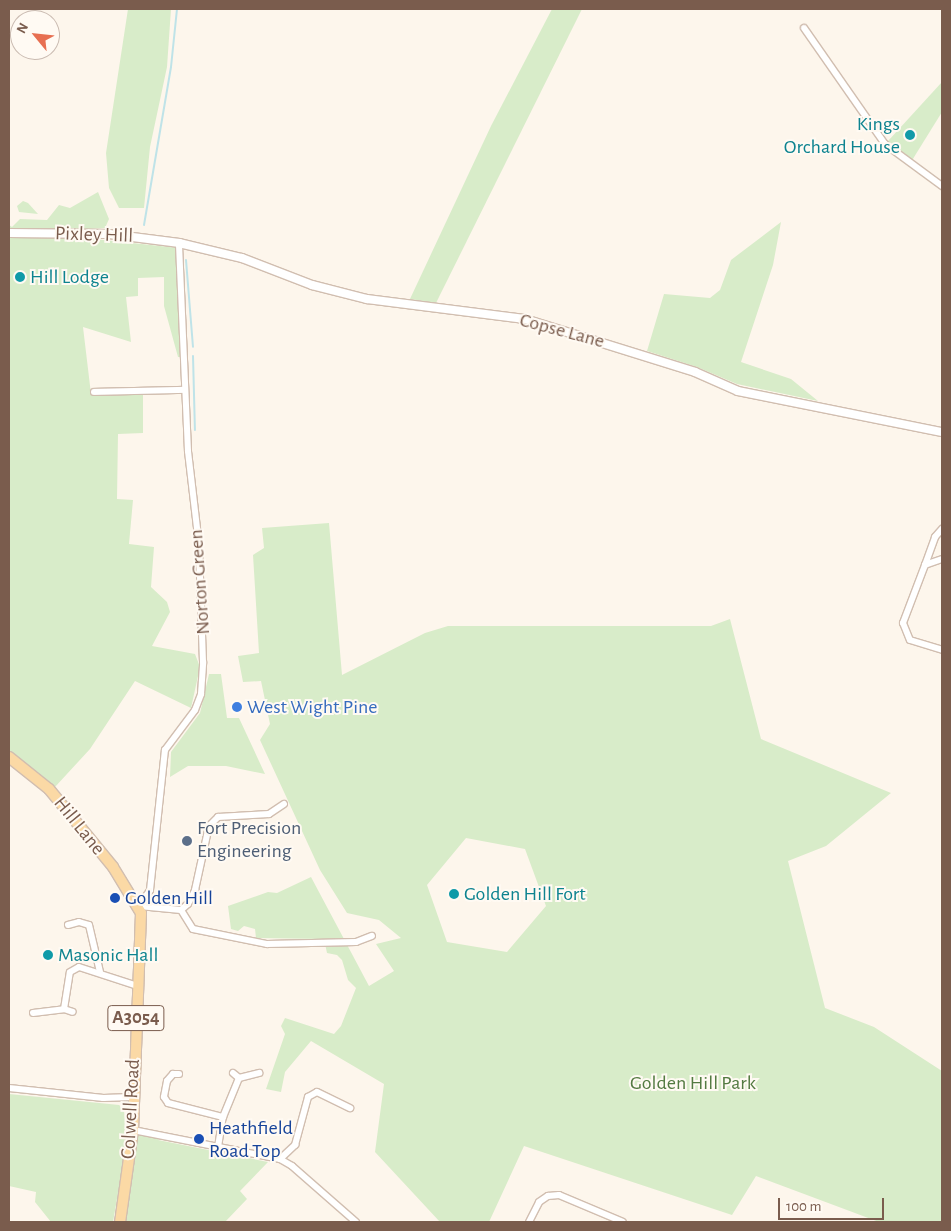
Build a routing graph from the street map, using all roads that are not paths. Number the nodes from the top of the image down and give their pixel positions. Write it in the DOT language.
graph roads {
  1 [pos="804,28"];
  2 [pos="942,186"];
  3 [pos="9,233"];
  4 [pos="179,243"];
  5 [pos="185,390"];
  6 [pos="94,392"];
  7 [pos="942,432"];
  8 [pos="942,529"];
  9 [pos="942,559"];
  10 [pos="925,565"];
  11 [pos="942,650"];
  12 [pos="9,757"];
  13 [pos="284,804"];
  14 [pos="139,906"];
  15 [pos="181,910"];
  16 [pos="68,925"];
  17 [pos="372,936"];
  18 [pos="100,972"];
  19 [pos="138,986"];
  20 [pos="64,1008"];
  21 [pos="73,1012"];
  22 [pos="33,1013"];
  23 [pos="233,1073"];
  24 [pos="258,1073"];
  25 [pos="179,1074"];
  26 [pos="239,1078"];
  27 [pos="9,1088"];
  28 [pos="132,1097"];
  29 [pos="350,1108"];
  30 [pos="223,1117"];
  31 [pos="133,1130"];
  32 [pos="218,1147"];
  33 [pos="280,1160"];
  34 [pos="120,1222"];
  35 [pos="356,1222"];
  36 [pos="529,1222"];
  37 [pos="622,1222"];
  1 -- 2 [label="street"];
  3 -- 4 [label="street, Pixley Hill"];
  4 -- 5 [label="street, Norton Green"];
  4 -- 7 [label="street, Copse Lane"];
  5 -- 6 [label="street"];
  5 -- 14 [label="street, Norton Green"];
  8 -- 10 [label="street"];
  9 -- 10 [label="street"];
  10 -- 11 [label="street"];
  12 -- 14 [label="main road, Hill Lane / A3054"];
  13 -- 15 [label="street"];
  14 -- 15 [label="street"];
  14 -- 19 [label="main road, Colwell Road / A3054"];
  15 -- 17 [label="street"];
  16 -- 18 [label="street"];
  18 -- 19 [label="street"];
  18 -- 20 [label="street"];
  19 -- 28 [label="main road, Colwell Road / A3054"];
  20 -- 21 [label="street"];
  20 -- 22 [label="street"];
  23 -- 26 [label="street"];
  24 -- 26 [label="street"];
  25 -- 30 [label="street"];
  26 -- 30 [label="street"];
  27 -- 28 [label="street"];
  28 -- 31 [label="main road, Colwell Road / A3054"];
  29 -- 33 [label="street"];
  30 -- 32 [label="street"];
  31 -- 32 [label="street"];
  31 -- 34 [label="main road, Colwell Road / A3054"];
  32 -- 33 [label="street"];
  33 -- 35 [label="street"];
  36 -- 37 [label="street"];
}
